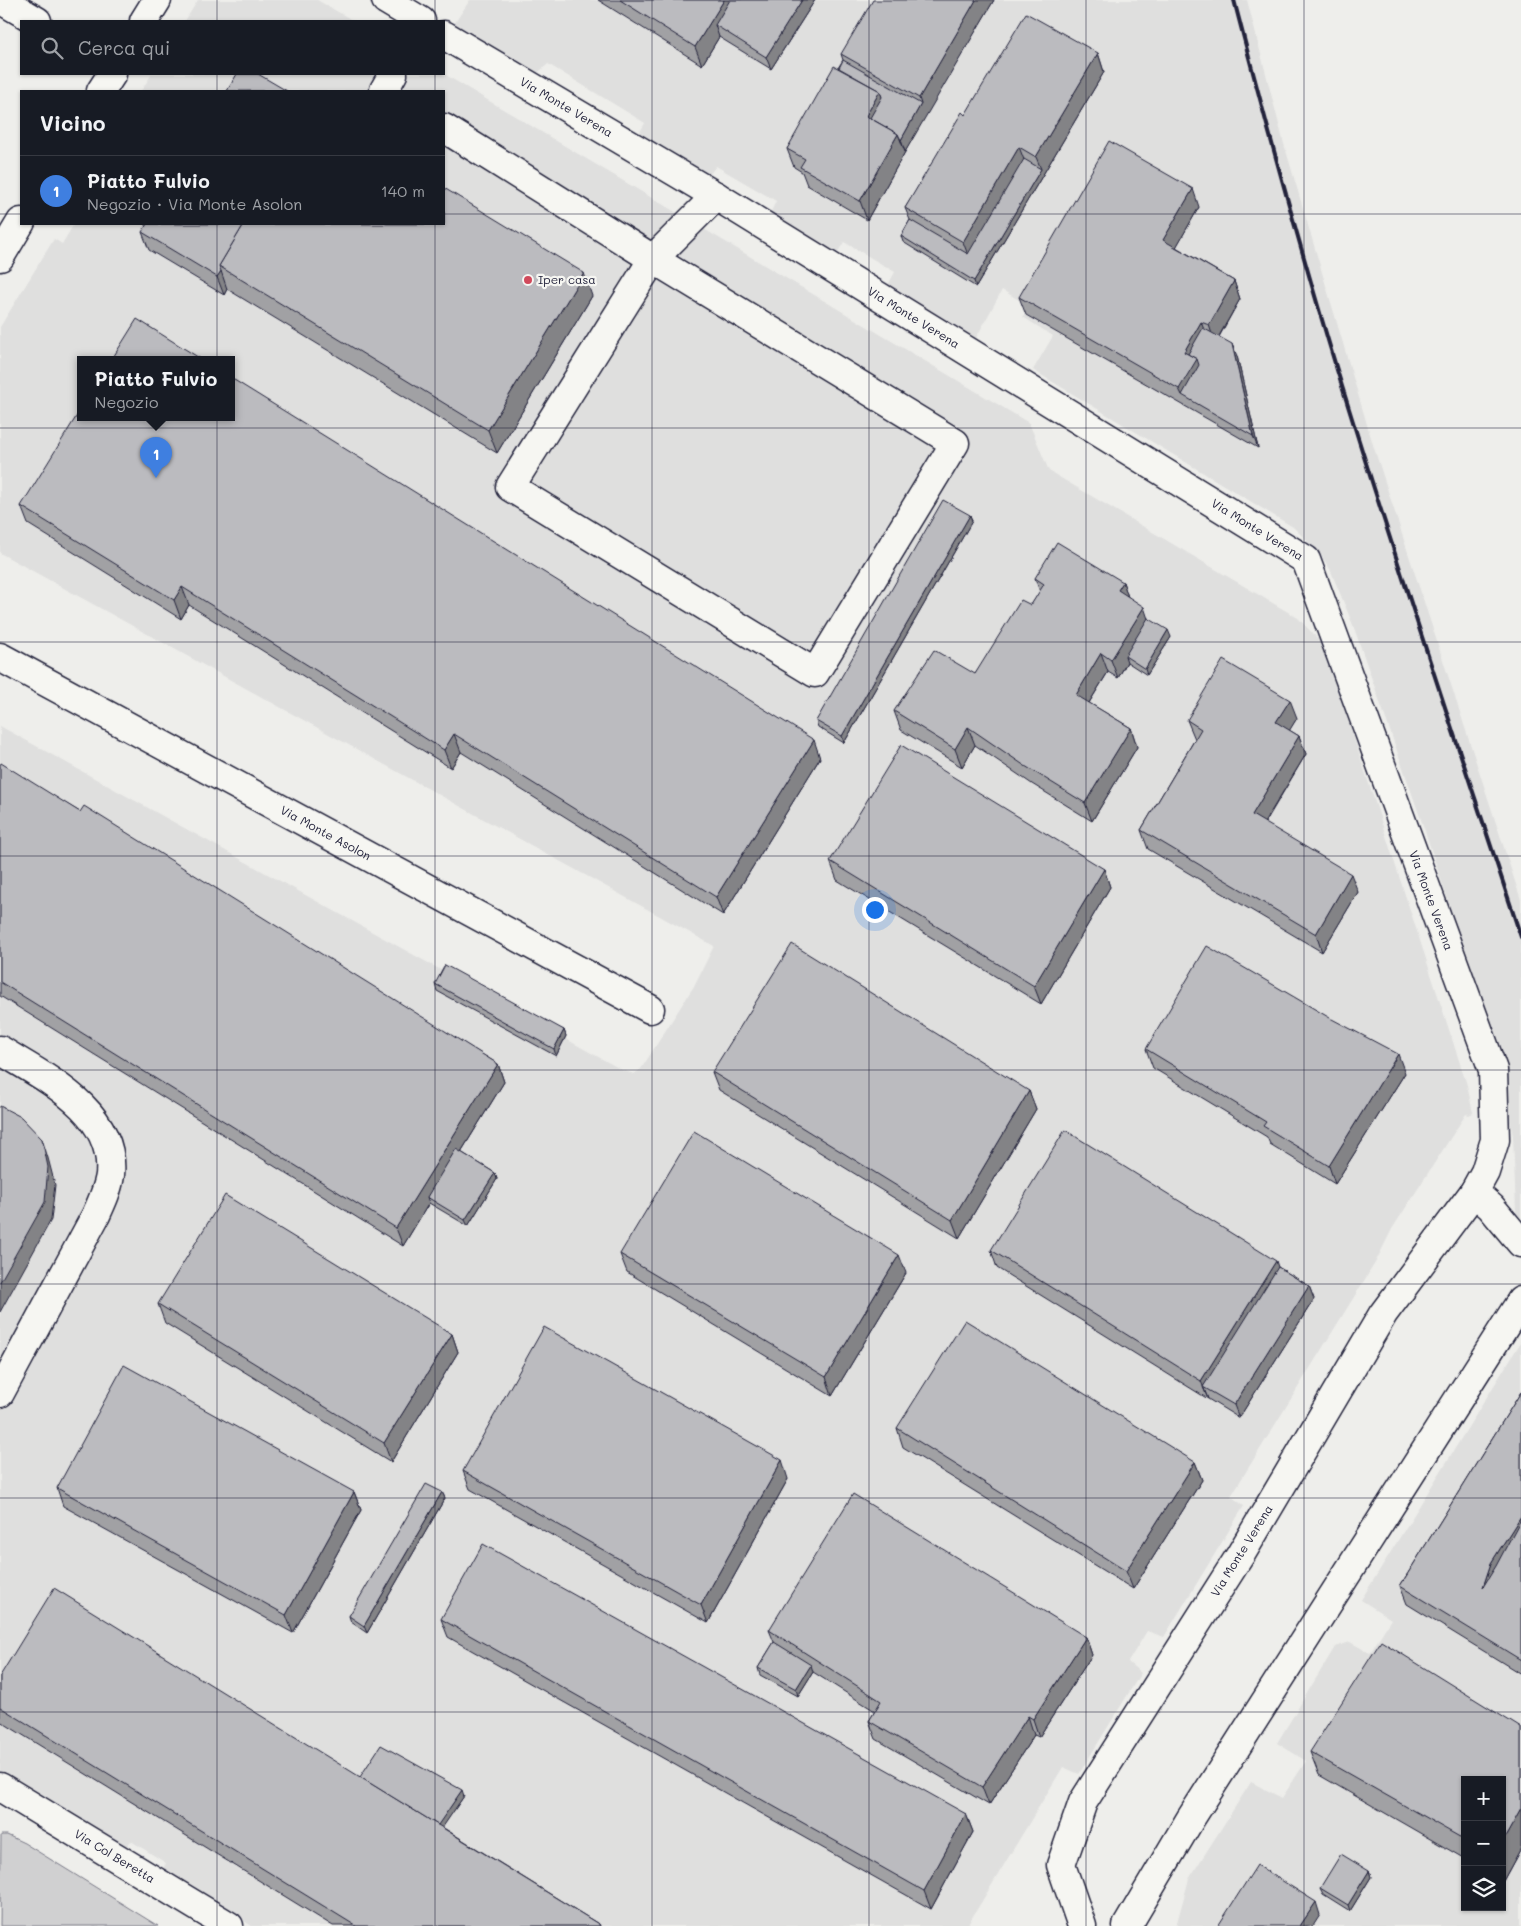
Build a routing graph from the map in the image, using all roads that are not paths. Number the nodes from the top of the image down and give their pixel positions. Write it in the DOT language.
graph roads {
  1 [pos="1,0"];
  2 [pos="156,0"];
  3 [pos="386,0"];
  4 [pos="35,20"];
  5 [pos="145,20"];
  6 [pos="419,20"];
  7 [pos="445,36"];
  8 [pos="111,75"];
  9 [pos="392,75"];
  10 [pos="102,90"];
  11 [pos="384,90"];
  12 [pos="445,129"];
  13 [pos="716,196"];
  14 [pos="20,224"];
  15 [pos="0,257"];
  16 [pos="653,259"];
  17 [pos="0,656"];
  18 [pos="650,1009"];
  19 [pos="0,1050"];
  20 [pos="1474,1192"];
  21 [pos="1521,1243"];
  22 [pos="1521,1301"];
  23 [pos="0,1394"];
  24 [pos="0,1787"];
  25 [pos="229,1926"];
  26 [pos="1082,1926"];
  27 [pos="1127,1926"];
  1 -- 4 [label="street"];
  2 -- 5 [label="street"];
  3 -- 6 [label="street"];
  7 -- 13 [label="street, Via Monte Verena"];
  8 -- 10 [label="street"];
  9 -- 11 [label="street"];
  12 -- 16 [label="street"];
  13 -- 16 [label="street"];
  13 -- 20 [label="street, Via Monte Verena"];
  14 -- 15 [label="street"];
  16 -- 16 [label="street"];
  17 -- 18 [label="street, Via Monte Asolon"];
  19 -- 23 [label="street"];
  20 -- 21 [label="street"];
  20 -- 26 [label="street, Via Monte Verena"];
  22 -- 27 [label="street"];
  24 -- 25 [label="street, Via Col Beretta"];
}
